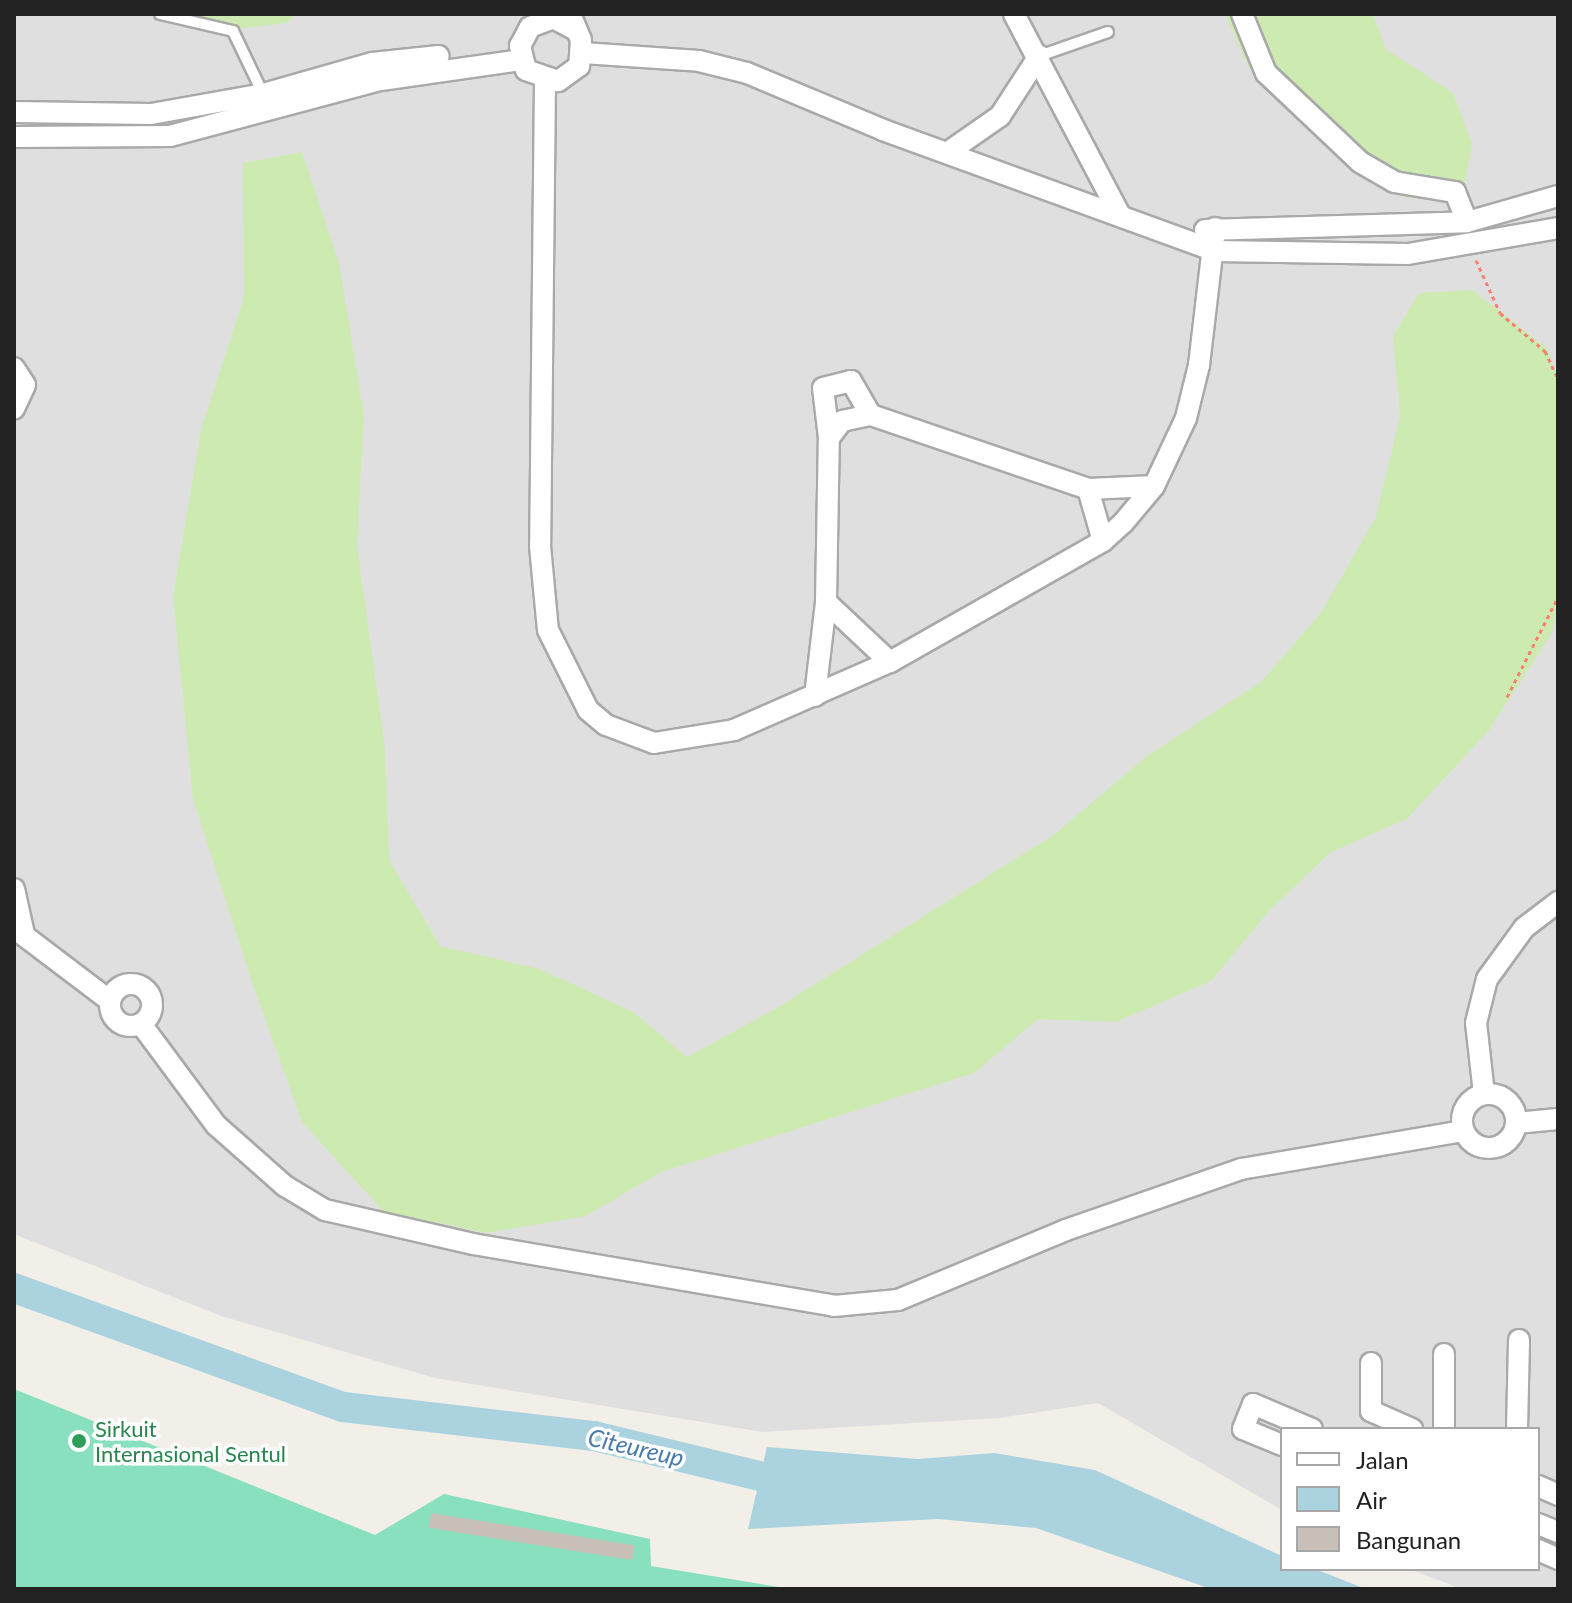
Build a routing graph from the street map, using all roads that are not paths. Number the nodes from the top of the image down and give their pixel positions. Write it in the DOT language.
graph roads {
  1 [pos="160,14"];
  2 [pos="1014,14"];
  3 [pos="1242,14"];
  4 [pos="530,20"];
  5 [pos="572,21"];
  6 [pos="1108,32"];
  7 [pos="520,53"];
  8 [pos="583,53"];
  9 [pos="1039,56"];
  10 [pos="545,82"];
  11 [pos="263,94"];
  12 [pos="14,112"];
  13 [pos="14,137"];
  14 [pos="947,153"];
  15 [pos="1558,196"];
  16 [pos="1121,217"];
  17 [pos="1467,222"];
  18 [pos="1215,228"];
  19 [pos="1558,228"];
  20 [pos="1185,235"];
  21 [pos="1215,251"];
  22 [pos="14,368"];
  23 [pos="14,409"];
  24 [pos="871,415"];
  25 [pos="829,438"];
  26 [pos="1154,486"];
  27 [pos="1088,489"];
  28 [pos="1103,541"];
  29 [pos="826,602"];
  30 [pos="890,662"];
  31 [pos="815,696"];
  32 [pos="14,889"];
  33 [pos="1558,902"];
  34 [pos="19,931"];
  35 [pos="110,1001"];
  36 [pos="141,1024"];
  37 [pos="1484,1094"];
  38 [pos="1558,1119"];
  39 [pos="1516,1123"];
  40 [pos="1464,1131"];
  41 [pos="1519,1340"];
  42 [pos="1444,1354"];
  43 [pos="1371,1363"];
  44 [pos="1307,1427"];
  45 [pos="1407,1427"];
  46 [pos="1444,1427"];
  47 [pos="1517,1427"];
  48 [pos="1280,1444"];
  1 -- 11 [label="lane"];
  2 -- 9 [label="street"];
  3 -- 17 [label="street"];
  4 -- 5 [label="street"];
  4 -- 7 [label="street"];
  5 -- 8 [label="street"];
  6 -- 9 [label="lane"];
  7 -- 10 [label="street"];
  7 -- 11 [label="street"];
  7 -- 13 [label="street"];
  8 -- 10 [label="street"];
  8 -- 14 [label="street"];
  9 -- 14 [label="street"];
  9 -- 16 [label="street"];
  10 -- 31 [label="street"];
  11 -- 12 [label="street"];
  14 -- 16 [label="street"];
  15 -- 17 [label="street"];
  16 -- 20 [label="street"];
  17 -- 18 [label="street"];
  18 -- 20 [label="street"];
  18 -- 21 [label="street"];
  19 -- 21 [label="street"];
  20 -- 21 [label="street"];
  21 -- 26 [label="street"];
  22 -- 23 [label="street"];
  24 -- 25 [label="street"];
  24 -- 25 [label="street"];
  24 -- 27 [label="street"];
  25 -- 29 [label="street"];
  26 -- 27 [label="street"];
  26 -- 28 [label="street"];
  27 -- 28 [label="street"];
  28 -- 30 [label="street"];
  29 -- 30 [label="street"];
  29 -- 31 [label="street"];
  30 -- 31 [label="street"];
  32 -- 34 [label="street"];
  33 -- 37 [label="street"];
  34 -- 35 [label="street"];
  35 -- 36 [label="street"];
  35 -- 36 [label="street"];
  36 -- 40 [label="street"];
  37 -- 39 [label="street"];
  37 -- 40 [label="street"];
  38 -- 39 [label="street"];
  39 -- 40 [label="street"];
  41 -- 47 [label="street"];
  42 -- 46 [label="street"];
  43 -- 45 [label="street"];
  44 -- 48 [label="street"];
}
